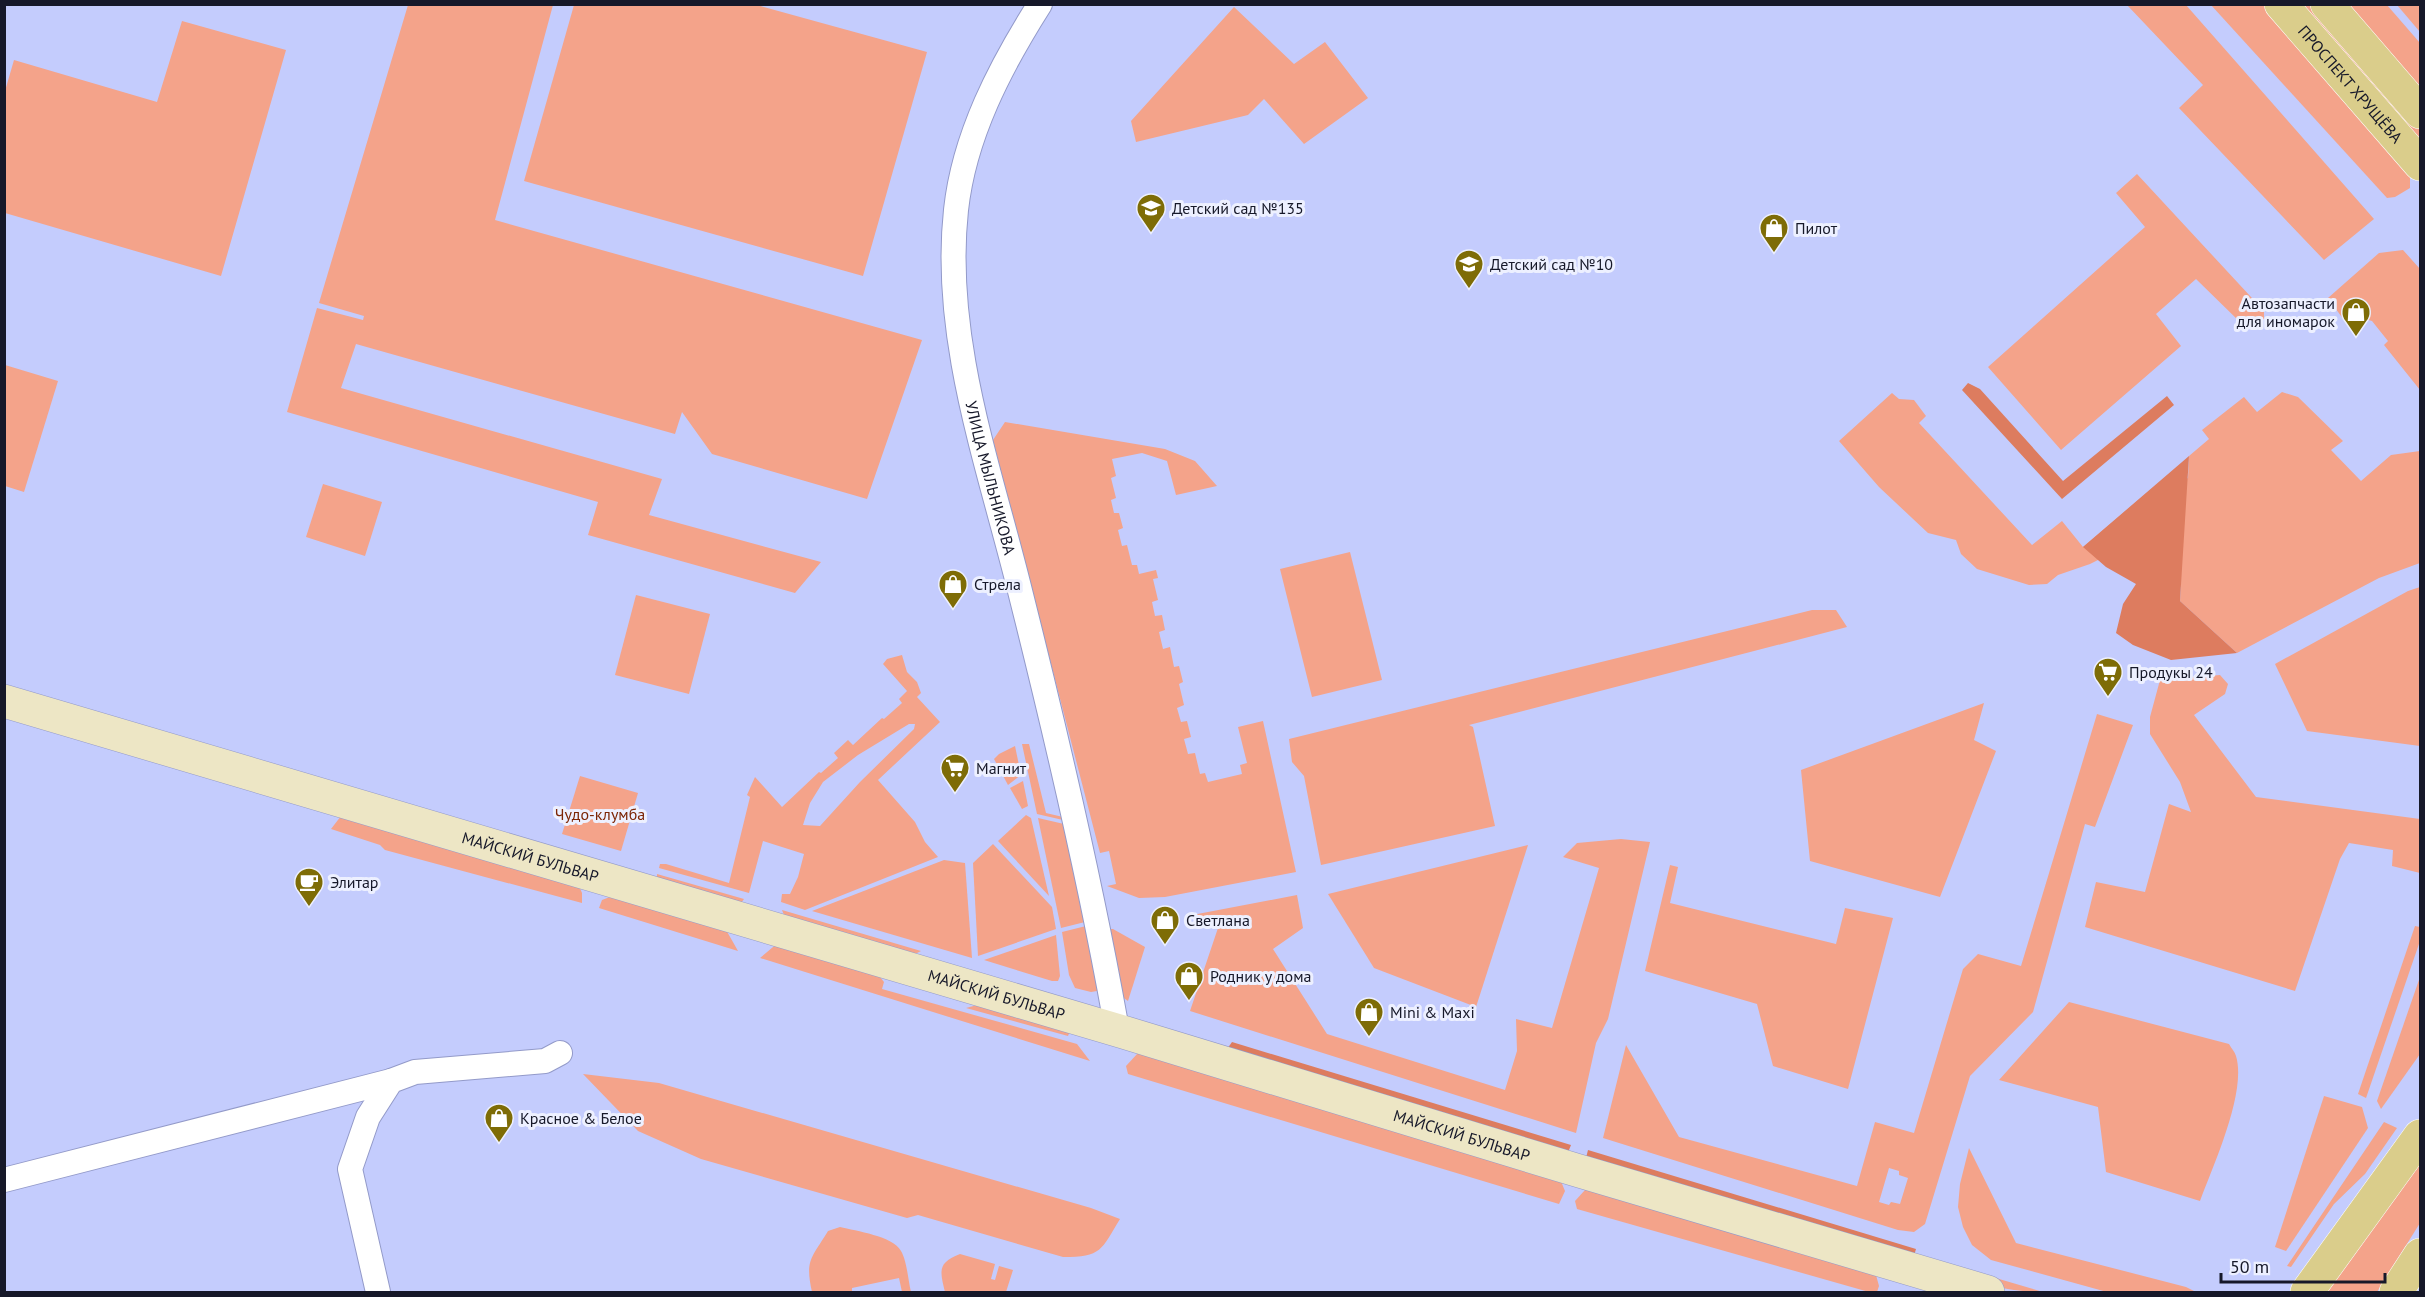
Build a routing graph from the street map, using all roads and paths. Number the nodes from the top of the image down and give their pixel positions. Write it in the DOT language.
graph roads {
  1 [pos="1040,4"];
  2 [pos="2281,4"];
  3 [pos="2327,4"];
  4 [pos="2421,112"];
  5 [pos="2421,164"];
  6 [pos="4,701"];
  7 [pos="1117,1030"];
  8 [pos="560,1053"];
  9 [pos="391,1081"];
  10 [pos="2421,1136"];
  11 [pos="4,1180"];
  12 [pos="2421,1255"];
  13 [pos="378,1293"];
  14 [pos="1988,1293"];
  15 [pos="2307,1293"];
  16 [pos="2396,1293"];
  1 -- 7 [label="street, УЛИЦА МЫЛЬНИКОВА"];
  2 -- 5 [label="main road, ПРОСПЕКТ ХРУЩЁВА"];
  3 -- 4 [label="main road, ПРОСПЕКТ ХРУЩЁВА"];
  6 -- 7 [label="main road, МАЙСКИЙ БУЛЬВАР"];
  7 -- 14 [label="main road, МАЙСКИЙ БУЛЬВАР"];
  8 -- 9 [label="street"];
  9 -- 11 [label="street"];
  9 -- 13 [label="street"];
  10 -- 15 [label="main road"];
  12 -- 16 [label="main road"];
}
